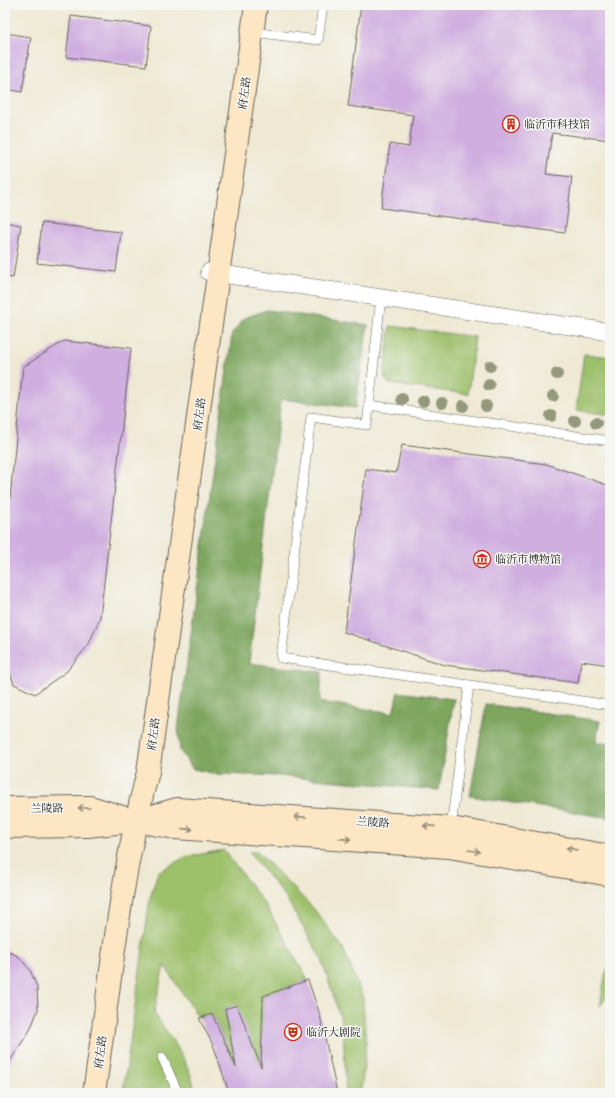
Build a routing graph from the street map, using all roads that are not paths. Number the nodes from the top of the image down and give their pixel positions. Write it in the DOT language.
graph roads {
  1 [pos="246,5"];
  2 [pos="256,5"];
  3 [pos="322,5"];
  4 [pos="252,32"];
  5 [pos="214,273"];
  6 [pos="382,297"];
  7 [pos="610,332"];
  8 [pos="369,405"];
  9 [pos="610,441"];
  10 [pos="469,685"];
  11 [pos="610,705"];
  12 [pos="5,808"];
  13 [pos="135,821"];
  14 [pos="5,827"];
  15 [pos="451,828"];
  16 [pos="610,856"];
  17 [pos="610,875"];
  18 [pos="162,1057"];
  19 [pos="94,1093"];
  20 [pos="104,1093"];
  21 [pos="178,1093"];
  1 -- 5 [label="street, 府左路"];
  2 -- 4 [label="street, 府左路"];
  3 -- 4 [label="lane"];
  4 -- 5 [label="street, 府左路"];
  5 -- 6 [label="street"];
  5 -- 13 [label="street, 府左路"];
  6 -- 7 [label="street"];
  6 -- 8 [label="lane"];
  8 -- 9 [label="lane"];
  8 -- 10 [label="lane"];
  10 -- 11 [label="lane"];
  10 -- 15 [label="lane"];
  13 -- 12 [label="street, 兰陵路, one-way"];
  13 -- 14 [label="street, 兰陵路"];
  15 -- 13 [label="street, 兰陵路, one-way"];
  13 -- 17 [label="street, 兰陵路, one-way"];
  13 -- 19 [label="street, 府左路"];
  13 -- 20 [label="street, 府左路"];
  16 -- 15 [label="street, 兰陵路, one-way"];
  18 -- 21 [label="lane"];
}
